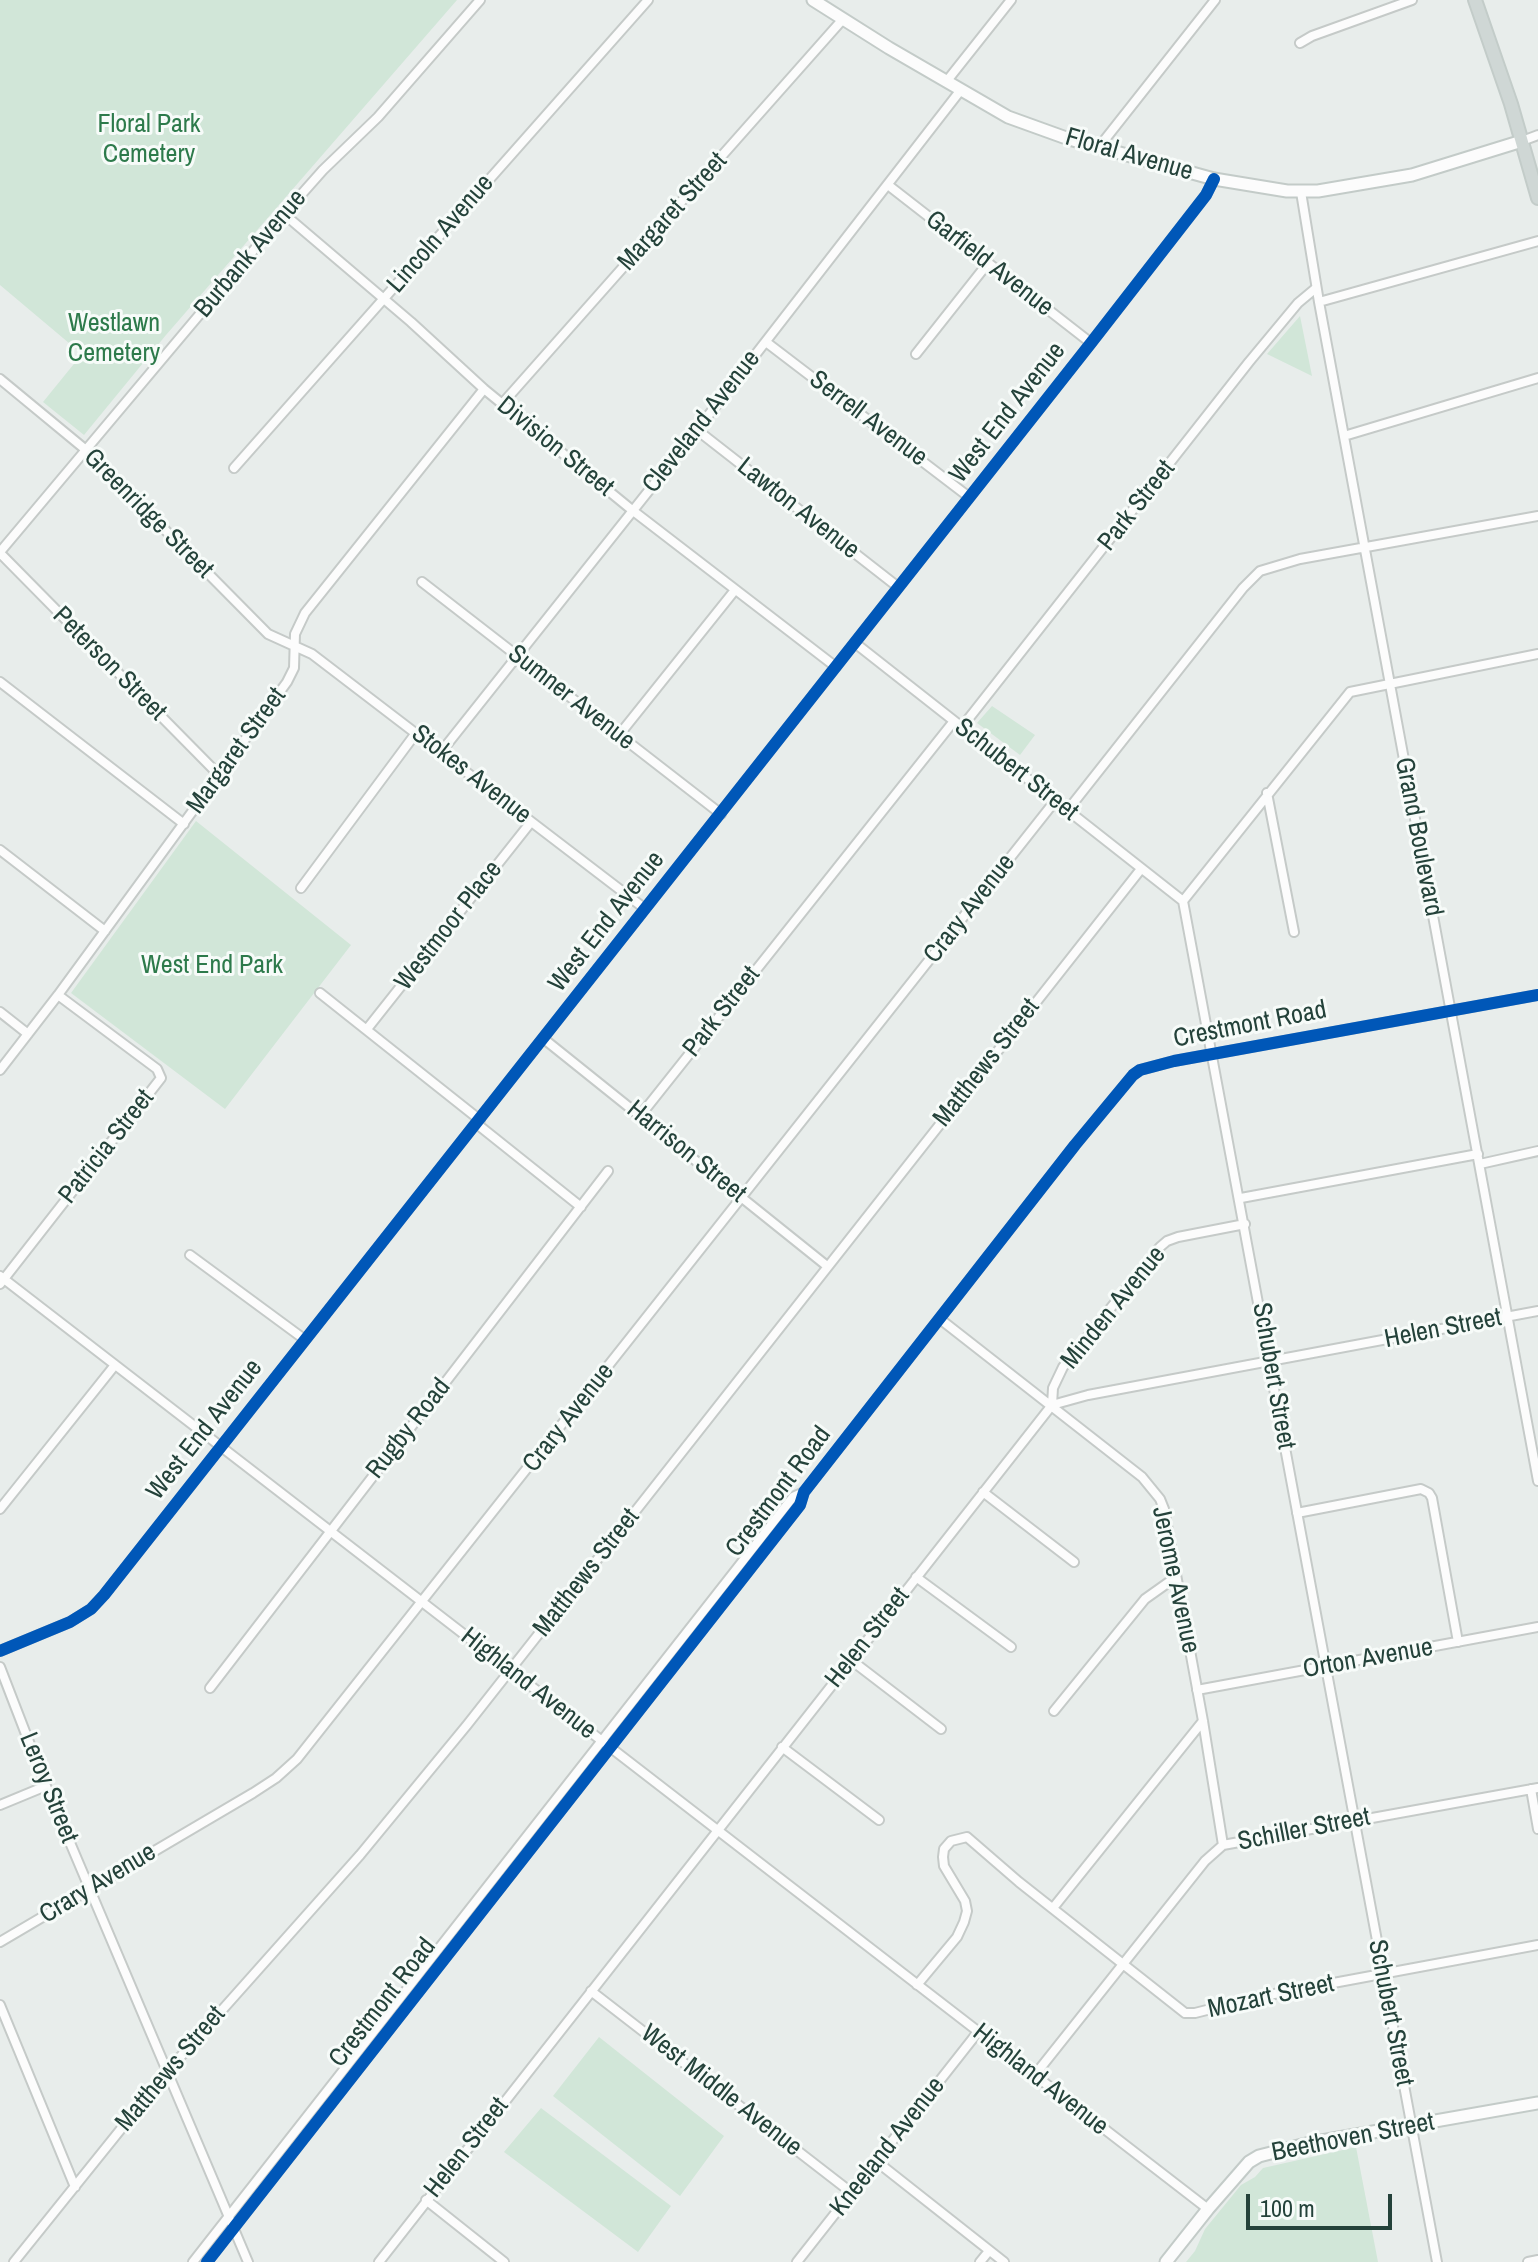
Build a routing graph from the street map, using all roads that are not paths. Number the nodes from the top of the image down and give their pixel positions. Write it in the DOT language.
graph roads {
  1 [pos="480,0"];
  2 [pos="648,0"];
  3 [pos="813,0"];
  4 [pos="1011,0"];
  5 [pos="1215,0"];
  6 [pos="1412,0"];
  7 [pos="1475,0"];
  8 [pos="843,19"];
  9 [pos="1300,43"];
  10 [pos="946,82"];
  11 [pos="960,91"];
  12 [pos="1538,135"];
  13 [pos="1522,141"];
  14 [pos="1099,147"];
  15 [pos="1214,179"];
  16 [pos="888,185"];
  17 [pos="1301,192"];
  18 [pos="1538,198"];
  19 [pos="284,214"];
  20 [pos="1538,241"];
  21 [pos="988,263"];
  22 [pos="1316,288"];
  23 [pos="384,299"];
  24 [pos="1319,302"];
  25 [pos="766,342"];
  26 [pos="1091,343"];
  27 [pos="916,354"];
  28 [pos="1538,378"];
  29 [pos="0,379"];
  30 [pos="484,389"];
  31 [pos="502,404"];
  32 [pos="697,430"];
  33 [pos="1344,436"];
  34 [pos="86,450"];
  35 [pos="234,468"];
  36 [pos="969,497"];
  37 [pos="632,510"];
  38 [pos="1538,516"];
  39 [pos="1365,549"];
  40 [pos="0,553"];
  41 [pos="422,582"];
  42 [pos="898,587"];
  43 [pos="735,590"];
  44 [pos="855,643"];
  45 [pos="295,646"];
  46 [pos="1538,654"];
  47 [pos="519,657"];
  48 [pos="836,667"];
  49 [pos="0,682"];
  50 [pos="1389,683"];
  51 [pos="954,721"];
  52 [pos="962,727"];
  53 [pos="416,733"];
  54 [pos="619,735"];
  55 [pos="441,752"];
  56 [pos="219,775"];
  57 [pos="1267,793"];
  58 [pos="1055,801"];
  59 [pos="1067,811"];
  60 [pos="721,814"];
  61 [pos="531,822"];
  62 [pos="184,824"];
  63 [pos="0,850"];
  64 [pos="1141,869"];
  65 [pos="301,888"];
  66 [pos="1183,901"];
  67 [pos="644,908"];
  68 [pos="105,931"];
  69 [pos="1294,932"];
  70 [pos="320,993"];
  71 [pos="58,995"];
  72 [pos="1538,995"];
  73 [pos="1451,1011"];
  74 [pos="0,1012"];
  75 [pos="367,1029"];
  76 [pos="28,1034"];
  77 [pos="544,1039"];
  78 [pos="1212,1054"];
  79 [pos="0,1070"];
  80 [pos="640,1116"];
  81 [pos="478,1122"];
  82 [pos="1538,1151"];
  83 [pos="1478,1154"];
  84 [pos="1480,1164"];
  85 [pos="608,1171"];
  86 [pos="743,1198"];
  87 [pos="1241,1198"];
  88 [pos="581,1207"];
  89 [pos="1245,1224"];
  90 [pos="190,1255"];
  91 [pos="827,1266"];
  92 [pos="1,1280"];
  93 [pos="1538,1311"];
  94 [pos="1506,1317"];
  95 [pos="940,1319"];
  96 [pos="304,1339"];
  97 [pos="1271,1361"];
  98 [pos="115,1365"];
  99 [pos="1052,1405"];
  100 [pos="220,1447"];
  101 [pos="1537,1468"];
  102 [pos="1538,1481"];
  103 [pos="804,1492"];
  104 [pos="983,1492"];
  105 [pos="0,1509"];
  106 [pos="1297,1513"];
  107 [pos="330,1531"];
  108 [pos="1074,1562"];
  109 [pos="916,1577"];
  110 [pos="1176,1577"];
  111 [pos="423,1603"];
  112 [pos="1538,1627"];
  113 [pos="1458,1642"];
  114 [pos="1011,1647"];
  115 [pos="0,1651"];
  116 [pos="851,1660"];
  117 [pos="0,1667"];
  118 [pos="1324,1667"];
  119 [pos="510,1670"];
  120 [pos="210,1688"];
  121 [pos="1197,1690"];
  122 [pos="1054,1711"];
  123 [pos="1203,1721"];
  124 [pos="941,1729"];
  125 [pos="601,1741"];
  126 [pos="782,1747"];
  127 [pos="611,1748"];
  128 [pos="46,1786"];
  129 [pos="1534,1788"];
  130 [pos="0,1805"];
  131 [pos="879,1820"];
  132 [pos="1354,1820"];
  133 [pos="717,1829"];
  134 [pos="1538,1829"];
  135 [pos="1223,1845"];
  136 [pos="504,1864"];
  137 [pos="514,1871"];
  138 [pos="90,1888"];
  139 [pos="1053,1908"];
  140 [pos="0,1942"];
  141 [pos="1538,1945"];
  142 [pos="1122,1964"];
  143 [pos="1383,1974"];
  144 [pos="416,1977"];
  145 [pos="425,1985"];
  146 [pos="917,1985"];
  147 [pos="591,1991"];
  148 [pos="0,2005"];
  149 [pos="978,2032"];
  150 [pos="166,2073"];
  151 [pos="1034,2076"];
  152 [pos="1538,2103"];
  153 [pos="1411,2125"];
  154 [pos="876,2161"];
  155 [pos="75,2187"];
  156 [pos="852,2193"];
  157 [pos="426,2200"];
  158 [pos="1208,2209"];
  159 [pos="229,2216"];
  160 [pos="234,2227"];
  161 [pos="989,2251"];
  162 [pos="1538,2260"];
  163 [pos="14,2262"];
  164 [pos="193,2262"];
  165 [pos="207,2262"];
  166 [pos="248,2262"];
  167 [pos="379,2262"];
  168 [pos="504,2262"];
  169 [pos="797,2262"];
  170 [pos="980,2262"];
  171 [pos="1004,2262"];
  172 [pos="1166,2262"];
  173 [pos="1437,2262"];
  174 [pos="1528,2262"];
  1 -- 19 [label="street, Burbank Avenue"];
  2 -- 23 [label="street, Lincoln Avenue"];
  3 -- 8 [label="street, Floral Avenue"];
  4 -- 10 [label="street"];
  5 -- 14 [label="street"];
  6 -- 9 [label="street"];
  7 -- 13 [label="main road"];
  8 -- 10 [label="street, Floral Avenue"];
  8 -- 31 [label="street, Margaret Street"];
  10 -- 11 [label="street, Floral Avenue"];
  11 -- 14 [label="street, Floral Avenue"];
  11 -- 16 [label="street, Cleveland Avenue"];
  12 -- 13 [label="street"];
  13 -- 17 [label="street, Floral Avenue"];
  13 -- 18 [label="main road"];
  14 -- 15 [label="street, Floral Avenue"];
  15 -- 17 [label="street, Floral Avenue"];
  15 -- 26 [label="street, West End Avenue"];
  16 -- 21 [label="street, Garfield Avenue"];
  16 -- 25 [label="street, Cleveland Avenue"];
  17 -- 22 [label="street, Grand Boulevard"];
  19 -- 23 [label="street, Division Street"];
  19 -- 34 [label="street, Burbank Avenue"];
  20 -- 24 [label="street"];
  21 -- 26 [label="street, Garfield Avenue"];
  21 -- 27 [label="street"];
  22 -- 24 [label="street, Grand Boulevard"];
  22 -- 52 [label="street, Park Street"];
  23 -- 30 [label="street, Division Street"];
  23 -- 35 [label="street, Lincoln Avenue"];
  24 -- 33 [label="street, Grand Boulevard"];
  25 -- 32 [label="street, Cleveland Avenue"];
  25 -- 36 [label="street, Serrell Avenue"];
  26 -- 36 [label="street, West End Avenue"];
  28 -- 33 [label="street"];
  29 -- 34 [label="street, Greenridge Street"];
  30 -- 31 [label="street, Division Street"];
  30 -- 45 [label="street, Margaret Street"];
  31 -- 37 [label="street, Division Street"];
  32 -- 37 [label="street, Cleveland Avenue"];
  32 -- 42 [label="street, Lawton Avenue"];
  33 -- 39 [label="street, Grand Boulevard"];
  34 -- 40 [label="street, Burbank Avenue"];
  34 -- 45 [label="street, Greenridge Street"];
  36 -- 42 [label="street, West End Avenue"];
  37 -- 43 [label="street, Division Street"];
  37 -- 47 [label="street, Cleveland Avenue"];
  38 -- 39 [label="street"];
  39 -- 50 [label="street, Grand Boulevard"];
  39 -- 59 [label="street"];
  40 -- 56 [label="street, Peterson Street"];
  41 -- 47 [label="street, Sumner Avenue"];
  42 -- 44 [label="street, West End Avenue"];
  43 -- 48 [label="street, Division Street"];
  43 -- 54 [label="street"];
  44 -- 48 [label="street, West End Avenue"];
  44 -- 51 [label="street, Schubert Street"];
  45 -- 53 [label="street, Stokes Avenue"];
  45 -- 56 [label="street, Margaret Street"];
  46 -- 50 [label="street"];
  47 -- 54 [label="street, Sumner Avenue"];
  47 -- 55 [label="street, Cleveland Avenue"];
  48 -- 60 [label="street, West End Avenue"];
  49 -- 62 [label="street"];
  50 -- 57 [label="street"];
  50 -- 73 [label="street, Grand Boulevard"];
  51 -- 52 [label="street, Schubert Street"];
  51 -- 80 [label="street, Park Street"];
  52 -- 58 [label="street, Schubert Street"];
  53 -- 55 [label="street, Stokes Avenue"];
  53 -- 65 [label="street"];
  54 -- 60 [label="street, Sumner Avenue"];
  55 -- 61 [label="street, Stokes Avenue"];
  56 -- 62 [label="street, Margaret Street"];
  57 -- 66 [label="street"];
  57 -- 69 [label="street"];
  58 -- 59 [label="street, Schubert Street"];
  58 -- 86 [label="street, Crary Avenue"];
  59 -- 64 [label="street, Schubert Street"];
  60 -- 67 [label="street, West End Avenue"];
  61 -- 67 [label="street, Stokes Avenue"];
  61 -- 75 [label="street, Westmoor Place"];
  62 -- 68 [label="street, Margaret Street"];
  63 -- 68 [label="street"];
  64 -- 66 [label="street, Schubert Street"];
  64 -- 91 [label="street, Matthews Street"];
  66 -- 78 [label="street, Schubert Street"];
  67 -- 77 [label="street, West End Avenue"];
  68 -- 71 [label="street, Margaret Street"];
  70 -- 75 [label="street"];
  71 -- 76 [label="street, Margaret Street"];
  71 -- 92 [label="street, Patricia Street"];
  72 -- 73 [label="street, Crestmont Road"];
  73 -- 78 [label="street, Crestmont Road"];
  73 -- 83 [label="street, Grand Boulevard"];
  74 -- 76 [label="street"];
  75 -- 81 [label="street"];
  76 -- 79 [label="street, Margaret Street"];
  77 -- 80 [label="street, Harrison Street"];
  77 -- 81 [label="street, West End Avenue"];
  78 -- 87 [label="street, Schubert Street"];
  78 -- 95 [label="street, Crestmont Road"];
  80 -- 86 [label="street, Harrison Street"];
  81 -- 88 [label="street"];
  81 -- 96 [label="street, West End Avenue"];
  82 -- 84 [label="street"];
  83 -- 84 [label="street, Grand Boulevard"];
  83 -- 87 [label="street"];
  84 -- 94 [label="street, Grand Boulevard"];
  85 -- 88 [label="street, Rugby Road"];
  86 -- 91 [label="street, Harrison Street"];
  86 -- 111 [label="street, Crary Avenue"];
  87 -- 89 [label="street, Schubert Street"];
  88 -- 107 [label="street, Rugby Road"];
  89 -- 97 [label="street, Schubert Street"];
  89 -- 99 [label="street, Minden Avenue"];
  90 -- 96 [label="street"];
  91 -- 119 [label="street, Matthews Street"];
  92 -- 98 [label="street, Highland Avenue"];
  93 -- 94 [label="street, Helen Street"];
  94 -- 97 [label="street, Helen Street"];
  94 -- 101 [label="street, Grand Boulevard"];
  95 -- 99 [label="street, Jerome Avenue"];
  95 -- 103 [label="street, Crestmont Road"];
  96 -- 100 [label="street, West End Avenue"];
  97 -- 99 [label="street, Helen Street"];
  97 -- 106 [label="street, Schubert Street"];
  98 -- 100 [label="street, Highland Avenue"];
  98 -- 105 [label="street"];
  99 -- 104 [label="street, Helen Street"];
  99 -- 110 [label="street, Jerome Avenue"];
  100 -- 107 [label="street, Highland Avenue"];
  100 -- 115 [label="street, West End Avenue"];
  101 -- 102 [label="street, Grand Boulevard"];
  103 -- 125 [label="street, Crestmont Road"];
  103 -- 127 [label="street, Crestmont Road"];
  104 -- 108 [label="street"];
  104 -- 109 [label="street, Helen Street"];
  106 -- 113 [label="street"];
  106 -- 118 [label="street, Schubert Street"];
  107 -- 111 [label="street, Highland Avenue"];
  107 -- 120 [label="street, Rugby Road"];
  109 -- 114 [label="street"];
  109 -- 116 [label="street, Helen Street"];
  110 -- 121 [label="street, Jerome Avenue"];
  110 -- 122 [label="street"];
  111 -- 119 [label="street, Highland Avenue"];
  111 -- 138 [label="street, Crary Avenue"];
  112 -- 113 [label="street, Orton Avenue"];
  113 -- 118 [label="street, Orton Avenue"];
  116 -- 124 [label="street"];
  116 -- 126 [label="street, Helen Street"];
  117 -- 128 [label="street, Leroy Street"];
  118 -- 121 [label="street, Orton Avenue"];
  118 -- 132 [label="street, Schubert Street"];
  119 -- 125 [label="street, Highland Avenue"];
  119 -- 150 [label="street, Matthews Street"];
  121 -- 123 [label="street, Jerome Avenue"];
  123 -- 135 [label="street, Jerome Avenue"];
  123 -- 139 [label="street"];
  125 -- 127 [label="street, Highland Avenue"];
  125 -- 136 [label="street, Crestmont Road"];
  126 -- 131 [label="street"];
  126 -- 133 [label="street, Helen Street"];
  127 -- 133 [label="street, Highland Avenue"];
  127 -- 137 [label="street, Crestmont Road"];
  128 -- 130 [label="street"];
  128 -- 138 [label="street, Leroy Street"];
  129 -- 132 [label="street, Schiller Street"];
  129 -- 134 [label="street"];
  132 -- 135 [label="street, Schiller Street"];
  132 -- 143 [label="street, Schubert Street"];
  133 -- 146 [label="street, Highland Avenue"];
  133 -- 147 [label="street, Helen Street"];
  135 -- 142 [label="street, Schiller Street"];
  136 -- 137 [label="street"];
  136 -- 144 [label="street, Crestmont Road"];
  137 -- 145 [label="street, Crestmont Road"];
  138 -- 140 [label="street, Crary Avenue"];
  138 -- 150 [label="street, Leroy Street"];
  139 -- 142 [label="street, Mozart Street"];
  139 -- 146 [label="street, Mozart Street"];
  141 -- 143 [label="street, Mozart Street"];
  142 -- 143 [label="street, Mozart Street"];
  142 -- 151 [label="street, Schiller Street"];
  143 -- 153 [label="street, Schubert Street"];
  144 -- 145 [label="street"];
  144 -- 159 [label="street, Crestmont Road"];
  145 -- 160 [label="street, Crestmont Road"];
  146 -- 149 [label="street, Highland Avenue"];
  147 -- 156 [label="street, West Middle Avenue"];
  147 -- 157 [label="street, Helen Street"];
  148 -- 155 [label="street"];
  149 -- 151 [label="street, Highland Avenue"];
  149 -- 154 [label="street, Kneeland Avenue"];
  150 -- 155 [label="street, Matthews Street"];
  150 -- 159 [label="street, Leroy Street"];
  151 -- 158 [label="street, Highland Avenue"];
  152 -- 153 [label="street, Beethoven Street"];
  153 -- 158 [label="street, Beethoven Street"];
  153 -- 173 [label="street, Schubert Street"];
  154 -- 156 [label="street, Kneeland Avenue"];
  154 -- 161 [label="street"];
  155 -- 163 [label="street, Matthews Street"];
  156 -- 169 [label="street, Kneeland Avenue"];
  157 -- 167 [label="street, Helen Street"];
  157 -- 168 [label="street"];
  158 -- 172 [label="street, Beethoven Street"];
  159 -- 160 [label="street, Leroy Street"];
  159 -- 164 [label="street, Crestmont Road"];
  160 -- 165 [label="street, Crestmont Road"];
  160 -- 166 [label="street, Leroy Street"];
  161 -- 170 [label="street"];
  161 -- 171 [label="street"];
  162 -- 174 [label="street"];
}
